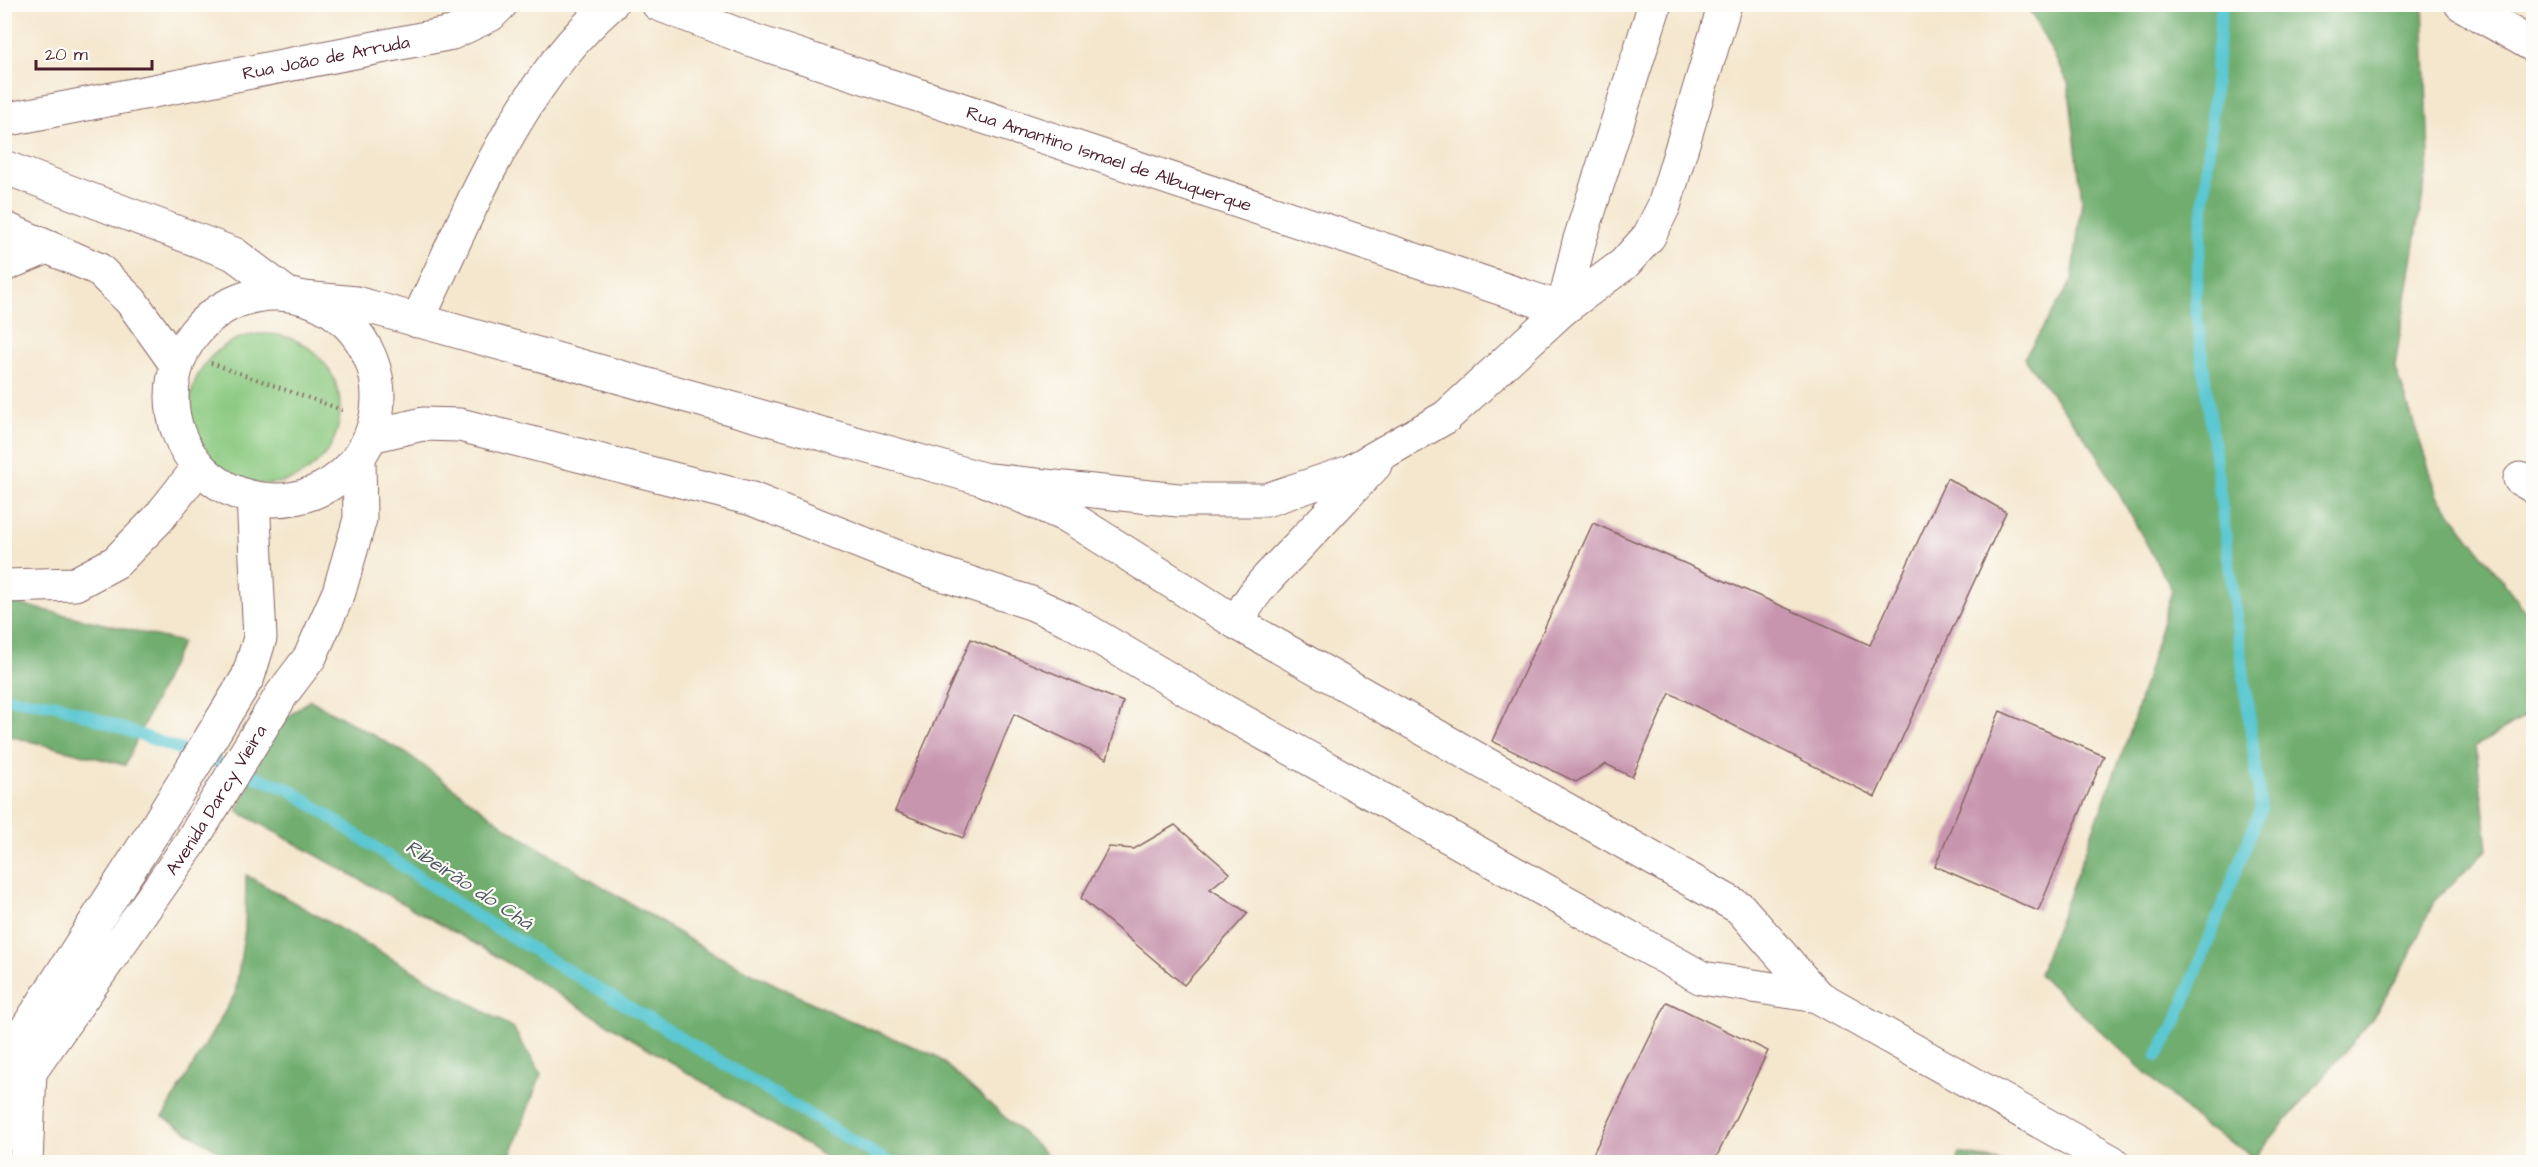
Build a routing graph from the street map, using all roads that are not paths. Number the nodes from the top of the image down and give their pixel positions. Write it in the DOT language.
graph roads {
  1 [pos="501,4"];
  2 [pos="611,4"];
  3 [pos="658,4"];
  4 [pos="1655,4"];
  5 [pos="1725,4"];
  6 [pos="2461,4"];
  7 [pos="2534,46"];
  8 [pos="4,120"];
  9 [pos="4,167"];
  10 [pos="4,228"];
  11 [pos="47,247"];
  12 [pos="4,265"];
  13 [pos="296,296"];
  14 [pos="1563,309"];
  15 [pos="417,321"];
  16 [pos="179,358"];
  17 [pos="368,438"];
  18 [pos="1390,448"];
  19 [pos="199,467"];
  20 [pos="983,479"];
  21 [pos="253,498"];
  22 [pos="4,586"];
  23 [pos="1237,623"];
  24 [pos="1817,996"];
  25 [pos="17,1068"];
  26 [pos="4,1115"];
  27 [pos="26,1162"];
  28 [pos="2112,1162"];
  1 -- 8 [label="main road, Rua João de Arruda"];
  2 -- 15 [label="main road"];
  3 -- 14 [label="main road, Rua Amantino Ismael de Albuquerque"];
  4 -- 14 [label="main road"];
  5 -- 14 [label="main road"];
  6 -- 7 [label="main road"];
  9 -- 13 [label="main road, Avenida Darcy Vieira"];
  10 -- 11 [label="main road"];
  11 -- 12 [label="main road"];
  11 -- 16 [label="main road"];
  13 -- 15 [label="main road"];
  13 -- 16 [label="main road"];
  13 -- 17 [label="main road, Avenida Darcy Vieira"];
  14 -- 18 [label="main road"];
  15 -- 20 [label="main road"];
  16 -- 19 [label="main road"];
  17 -- 21 [label="main road"];
  17 -- 24 [label="main road"];
  17 -- 25 [label="main road, Avenida Darcy Vieira"];
  18 -- 20 [label="main road"];
  18 -- 23 [label="main road"];
  19 -- 21 [label="main road"];
  19 -- 22 [label="main road"];
  20 -- 23 [label="main road"];
  21 -- 25 [label="main road, Avenida Darcy Vieira"];
  23 -- 24 [label="main road"];
  24 -- 28 [label="main road"];
  25 -- 26 [label="main road, Avenida Darcy Vieira"];
  25 -- 27 [label="main road"];
}
